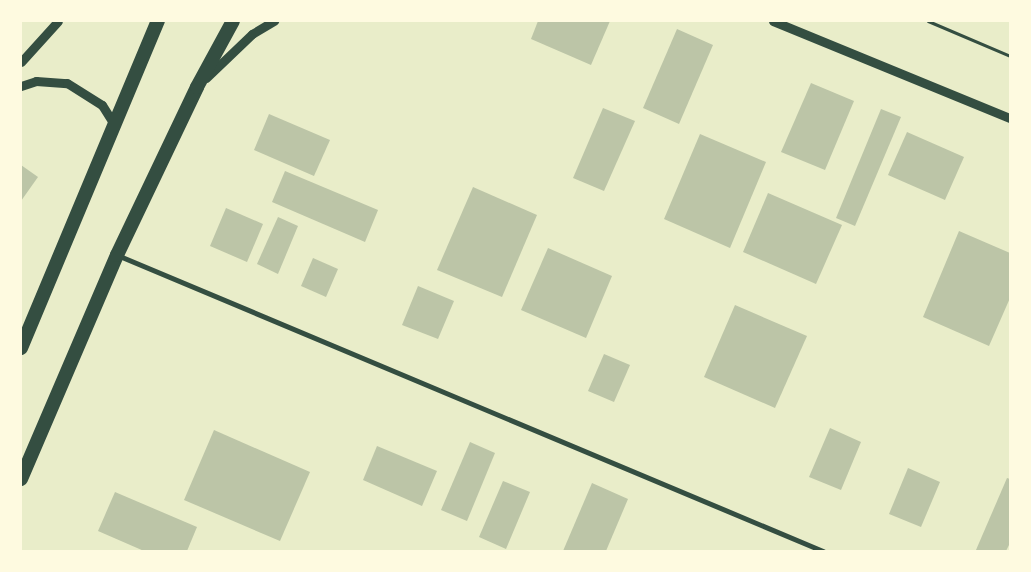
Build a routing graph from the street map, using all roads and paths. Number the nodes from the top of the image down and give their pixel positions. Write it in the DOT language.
graph roads {
  1 [pos="58,21"];
  2 [pos="158,21"];
  3 [pos="233,21"];
  4 [pos="274,21"];
  5 [pos="773,21"];
  6 [pos="928,21"];
  7 [pos="1010,56"];
  8 [pos="21,62"];
  9 [pos="21,86"];
  10 [pos="197,87"];
  11 [pos="1010,118"];
  12 [pos="115,126"];
  13 [pos="116,255"];
  14 [pos="21,348"];
  15 [pos="21,479"];
  16 [pos="823,551"];
  1 -- 8 [label="street"];
  2 -- 12 [label="highway"];
  3 -- 10 [label="highway"];
  4 -- 10 [label="street"];
  5 -- 11 [label="street"];
  6 -- 7 [label="path"];
  9 -- 12 [label="street"];
  10 -- 13 [label="highway"];
  12 -- 14 [label="highway"];
  13 -- 15 [label="highway"];
  13 -- 16 [label="street"];
}
